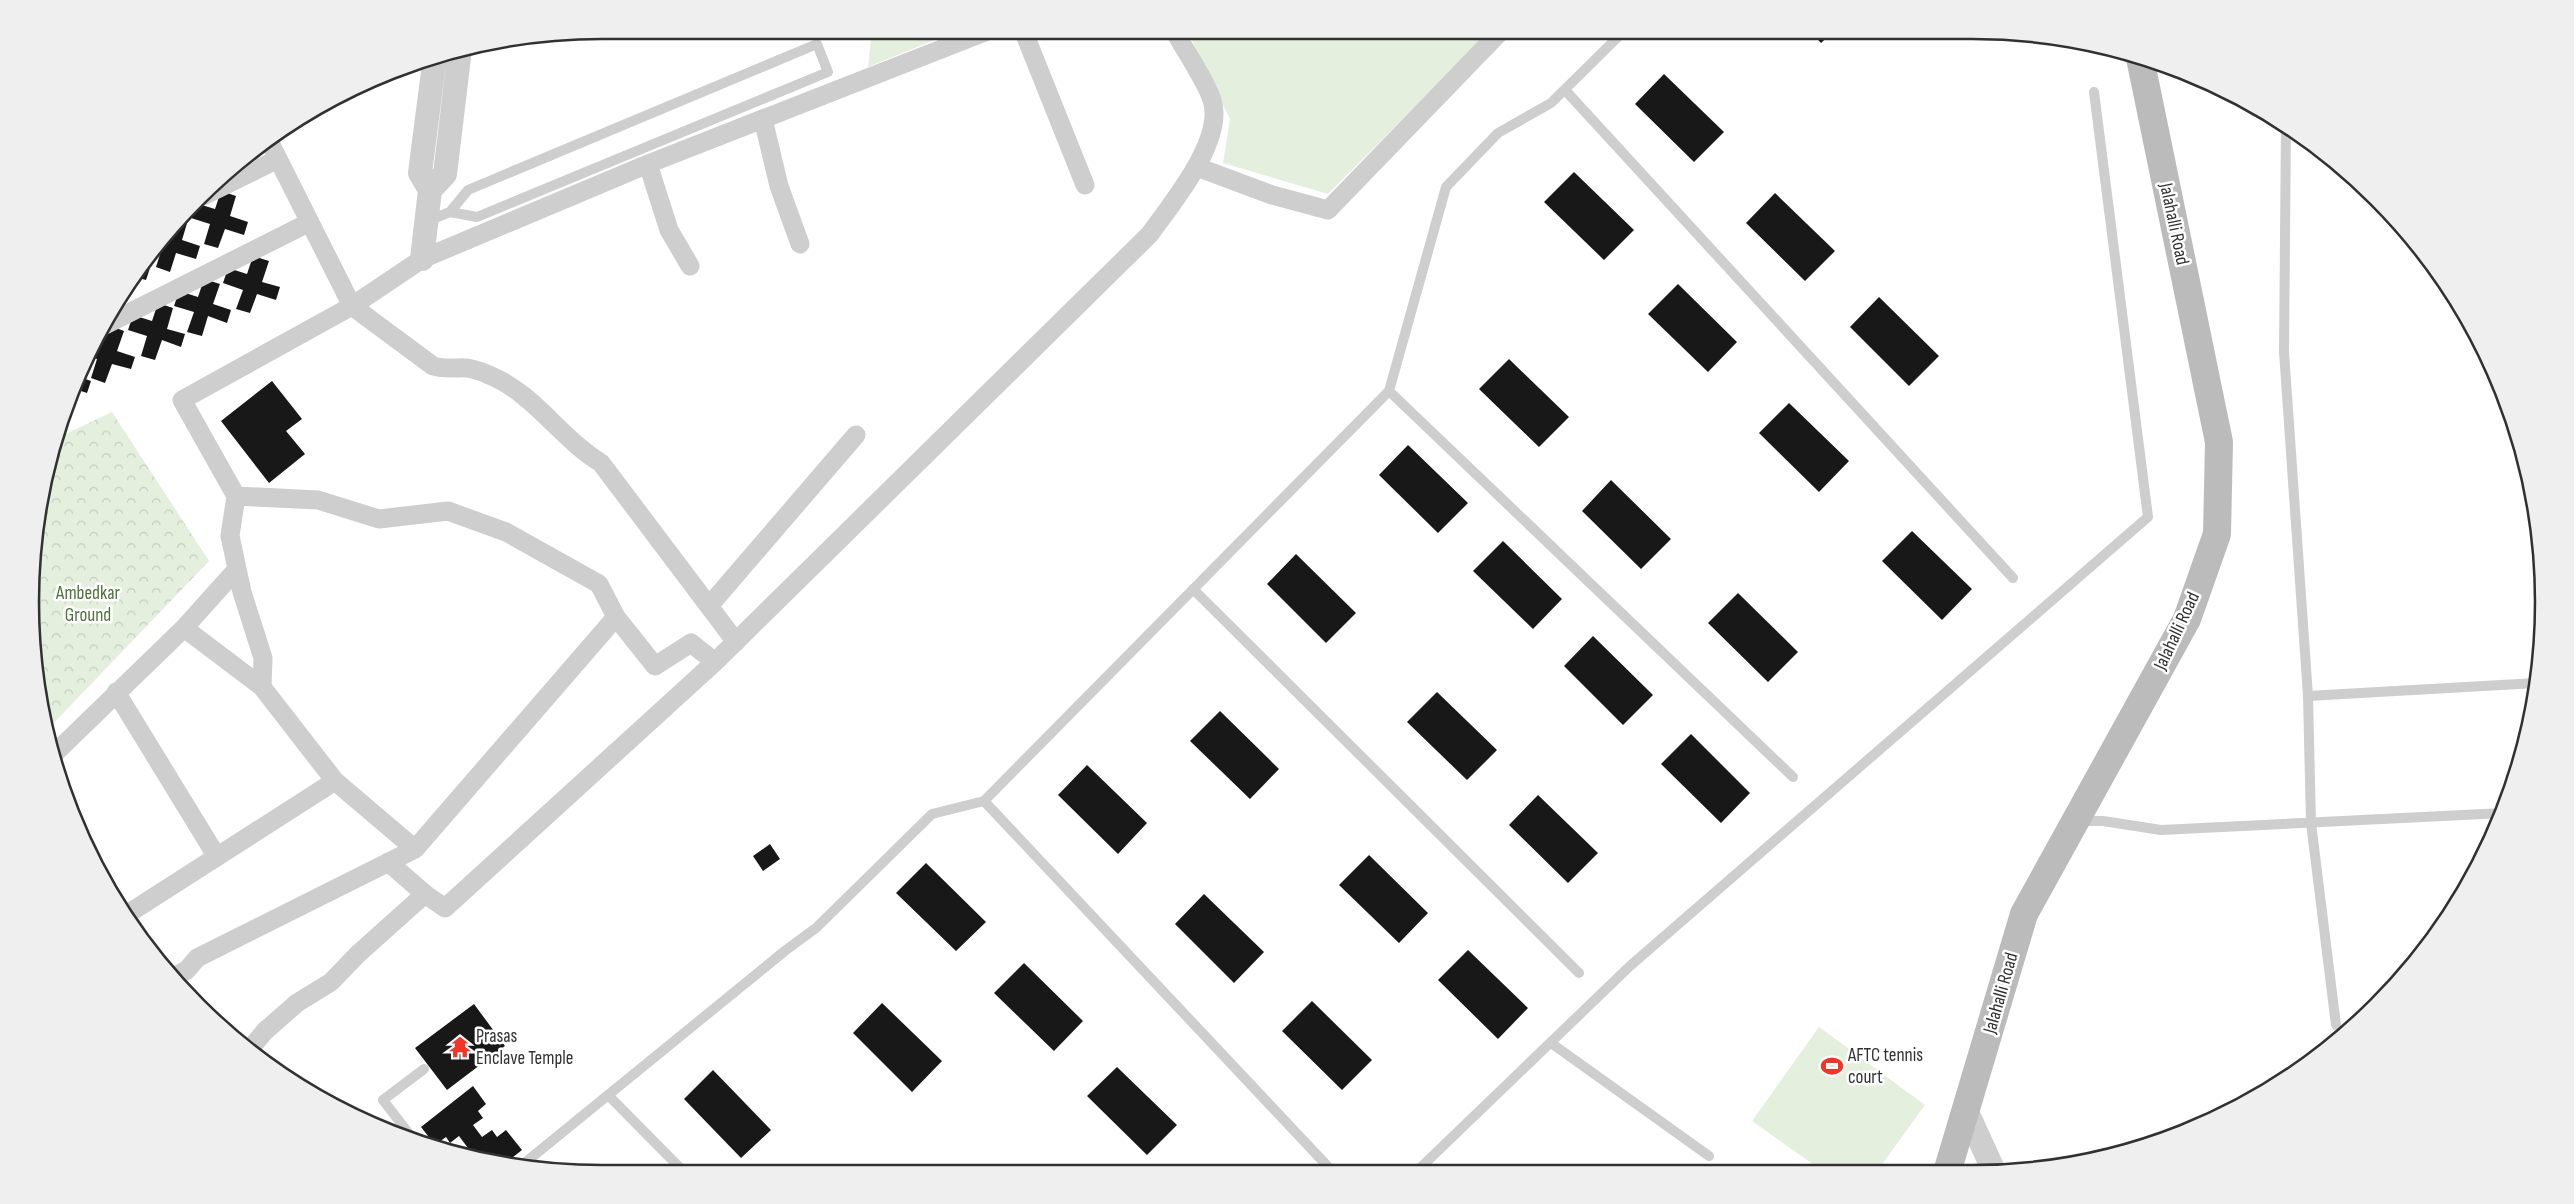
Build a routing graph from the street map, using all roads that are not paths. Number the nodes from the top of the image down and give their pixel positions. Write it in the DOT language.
graph roads {
  1 [pos="967,39"];
  2 [pos="1028,39"];
  3 [pos="1179,39"];
  4 [pos="1493,39"];
  5 [pos="1616,39"];
  6 [pos="459,57"];
  7 [pos="434,65"];
  8 [pos="2142,65"];
  9 [pos="1565,90"];
  10 [pos="2094,92"];
  11 [pos="763,119"];
  12 [pos="2286,135"];
  13 [pos="272,146"];
  14 [pos="278,159"];
  15 [pos="648,164"];
  16 [pos="1197,167"];
  17 [pos="1085,185"];
  18 [pos="224,186"];
  19 [pos="430,190"];
  20 [pos="450,212"];
  21 [pos="310,222"];
  22 [pos="426,222"];
  23 [pos="800,244"];
  24 [pos="422,259"];
  25 [pos="690,266"];
  26 [pos="352,306"];
  27 [pos="114,321"];
  28 [pos="1389,391"];
  29 [pos="856,434"];
  30 [pos="236,496"];
  31 [pos="237,569"];
  32 [pos="2013,578"];
  33 [pos="1194,589"];
  34 [pos="709,606"];
  35 [pos="616,617"];
  36 [pos="184,628"];
  37 [pos="736,642"];
  38 [pos="715,662"];
  39 [pos="2529,683"];
  40 [pos="262,687"];
  41 [pos="116,692"];
  42 [pos="2308,696"];
  43 [pos="58,750"];
  44 [pos="1792,777"];
  45 [pos="335,781"];
  46 [pos="984,802"];
  47 [pos="2494,813"];
  48 [pos="2076,821"];
  49 [pos="2311,823"];
  50 [pos="415,849"];
  51 [pos="217,857"];
  52 [pos="388,862"];
  53 [pos="425,894"];
  54 [pos="132,911"];
  55 [pos="1580,973"];
  56 [pos="180,974"];
  57 [pos="2336,1025"];
  58 [pos="1551,1043"];
  59 [pos="254,1044"];
  60 [pos="424,1069"];
  61 [pos="608,1096"];
  62 [pos="1966,1110"];
  63 [pos="404,1129"];
  64 [pos="1710,1156"];
  65 [pos="528,1160"];
  66 [pos="1991,1164"];
  67 [pos="677,1165"];
  68 [pos="1326,1165"];
  69 [pos="1423,1165"];
  70 [pos="1949,1165"];
  1 -- 11 [label="street"];
  2 -- 17 [label="street"];
  3 -- 16 [label="street"];
  4 -- 16 [label="street"];
  5 -- 9 [label="lane"];
  6 -- 19 [label="street"];
  7 -- 19 [label="street"];
  8 -- 48 [label="main road, Jalahalli Road"];
  9 -- 28 [label="lane"];
  9 -- 32 [label="lane"];
  10 -- 58 [label="lane"];
  11 -- 15 [label="street"];
  11 -- 23 [label="street"];
  12 -- 42 [label="lane"];
  13 -- 14 [label="street"];
  14 -- 18 [label="street"];
  14 -- 21 [label="street"];
  15 -- 24 [label="street"];
  15 -- 25 [label="street"];
  16 -- 37 [label="street"];
  19 -- 22 [label="street"];
  20 -- 20 [label="lane"];
  20 -- 22 [label="lane"];
  21 -- 26 [label="street"];
  21 -- 27 [label="street"];
  22 -- 24 [label="street"];
  24 -- 26 [label="street"];
  26 -- 30 [label="street"];
  26 -- 34 [label="street"];
  28 -- 33 [label="lane"];
  28 -- 44 [label="lane"];
  29 -- 34 [label="street"];
  30 -- 31 [label="street"];
  30 -- 35 [label="street"];
  31 -- 36 [label="street"];
  31 -- 40 [label="street"];
  33 -- 46 [label="lane"];
  33 -- 55 [label="lane"];
  34 -- 37 [label="street"];
  35 -- 38 [label="street"];
  35 -- 50 [label="street"];
  36 -- 40 [label="street"];
  36 -- 41 [label="street"];
  37 -- 38 [label="street"];
  38 -- 53 [label="street"];
  39 -- 42 [label="lane"];
  40 -- 45 [label="street"];
  41 -- 43 [label="street"];
  41 -- 51 [label="street"];
  42 -- 49 [label="lane"];
  45 -- 50 [label="street"];
  45 -- 51 [label="street"];
  46 -- 61 [label="lane"];
  46 -- 68 [label="lane"];
  47 -- 49 [label="lane"];
  48 -- 49 [label="lane"];
  48 -- 62 [label="main road, Jalahalli Road"];
  49 -- 57 [label="lane"];
  50 -- 52 [label="street"];
  51 -- 54 [label="street"];
  52 -- 53 [label="street"];
  52 -- 56 [label="street"];
  53 -- 59 [label="street"];
  58 -- 64 [label="lane"];
  58 -- 69 [label="lane"];
  60 -- 63 [label="lane"];
  61 -- 65 [label="lane"];
  61 -- 67 [label="lane"];
  62 -- 66 [label="street"];
  62 -- 70 [label="main road, Jalahalli Road"];
}
